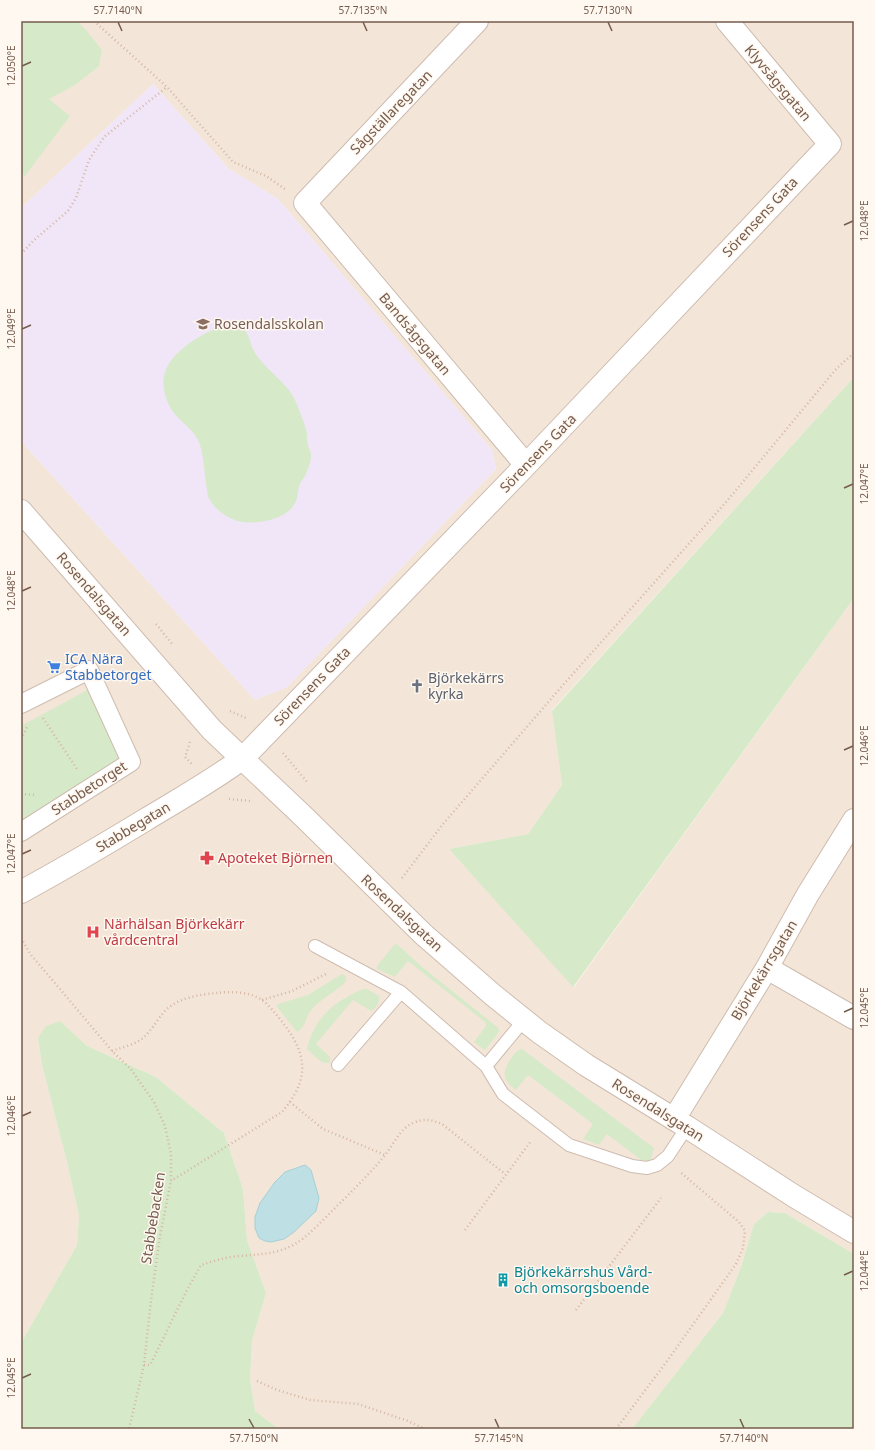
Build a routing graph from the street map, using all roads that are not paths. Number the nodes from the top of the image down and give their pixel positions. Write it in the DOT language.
graph roads {
  1 [pos="477,21"];
  2 [pos="727,21"];
  3 [pos="830,144"];
  4 [pos="304,202"];
  5 [pos="526,465"];
  6 [pos="21,511"];
  7 [pos="21,704"];
  8 [pos="242,758"];
  9 [pos="854,820"];
  10 [pos="21,832"];
  11 [pos="21,892"];
  12 [pos="315,946"];
  13 [pos="767,968"];
  14 [pos="400,992"];
  15 [pos="854,1018"];
  16 [pos="524,1020"];
  17 [pos="338,1065"];
  18 [pos="486,1066"];
  19 [pos="680,1123"];
  20 [pos="854,1232"];
  1 -- 4 [label="street, Sågställaregatan"];
  2 -- 3 [label="street, Klyvsågsgatan"];
  3 -- 5 [label="street, Sörensens Gata"];
  4 -- 5 [label="street, Bandsågsgatan"];
  5 -- 8 [label="street, Sörensens Gata"];
  6 -- 8 [label="street, Rosendalsgatan"];
  7 -- 10 [label="street, Stabbetorget"];
  8 -- 11 [label="street, Stabbegatan"];
  8 -- 16 [label="street, Rosendalsgatan"];
  9 -- 13 [label="street, Björkekärrsgatan"];
  12 -- 14 [label="lane"];
  13 -- 15 [label="street"];
  13 -- 19 [label="street, Björkekärrsgatan"];
  14 -- 17 [label="lane"];
  14 -- 18 [label="lane"];
  16 -- 18 [label="lane"];
  16 -- 19 [label="street, Rosendalsgatan"];
  18 -- 19 [label="lane"];
  19 -- 20 [label="street, Rosendalsgatan"];
}
